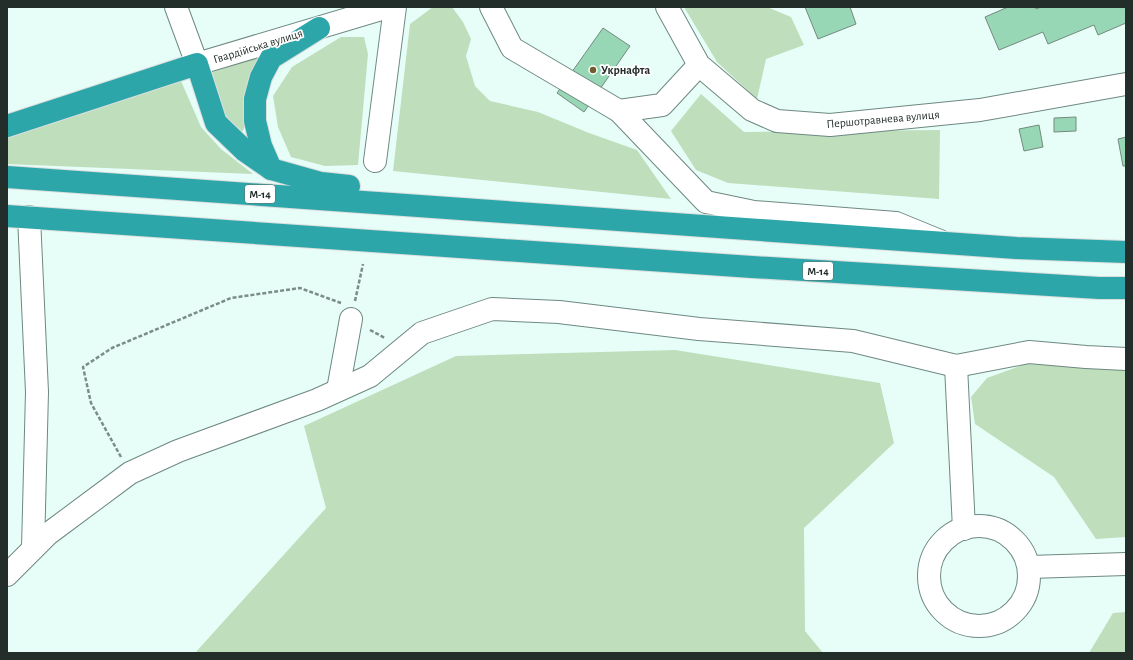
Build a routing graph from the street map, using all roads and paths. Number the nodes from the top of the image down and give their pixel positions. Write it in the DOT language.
graph roads {
  1 [pos="176,7"];
  2 [pos="388,7"];
  3 [pos="395,7"];
  4 [pos="491,7"];
  5 [pos="667,7"];
  6 [pos="319,28"];
  7 [pos="197,64"];
  8 [pos="699,65"];
  9 [pos="1126,84"];
  10 [pos="619,111"];
  11 [pos="7,126"];
  12 [pos="375,161"];
  13 [pos="271,169"];
  14 [pos="7,176"];
  15 [pos="514,212"];
  16 [pos="7,216"];
  17 [pos="29,217"];
  18 [pos="944,243"];
  19 [pos="1126,252"];
  20 [pos="363,264"];
  21 [pos="1126,288"];
  22 [pos="351,319"];
  23 [pos="404,347"];
  24 [pos="1126,359"];
  25 [pos="956,366"];
  26 [pos="338,390"];
  27 [pos="130,473"];
  28 [pos="964,529"];
  29 [pos="33,548"];
  30 [pos="1126,564"];
  31 [pos="1029,567"];
  32 [pos="7,575"];
  1 -- 7 [label="street"];
  2 -- 6 [label="street, Гвардійська вулиця"];
  3 -- 12 [label="street"];
  4 -- 10 [label="street"];
  5 -- 8 [label="street, Першотравнева вулиця"];
  6 -- 7 [label="street, Гвардійська вулиця"];
  6 -- 13 [label="highway"];
  7 -- 11 [label="highway"];
  7 -- 13 [label="highway"];
  8 -- 9 [label="street, Першотравнева вулиця"];
  8 -- 10 [label="street"];
  10 -- 18 [label="street"];
  13 -- 15 [label="highway"];
  14 -- 15 [label="highway, М-14"];
  15 -- 18 [label="highway, М-14"];
  16 -- 17 [label="highway, М-14"];
  17 -- 21 [label="highway, М-14"];
  17 -- 29 [label="street"];
  18 -- 19 [label="highway, М-14"];
  20 -- 22 [label="path"];
  22 -- 23 [label="path"];
  22 -- 26 [label="street"];
  22 -- 27 [label="path"];
  23 -- 25 [label="street"];
  23 -- 26 [label="street"];
  24 -- 25 [label="street"];
  25 -- 28 [label="street"];
  26 -- 27 [label="street"];
  27 -- 29 [label="street"];
  28 -- 31 [label="street"];
  28 -- 31 [label="street"];
  29 -- 32 [label="street"];
  30 -- 31 [label="street"];
}
